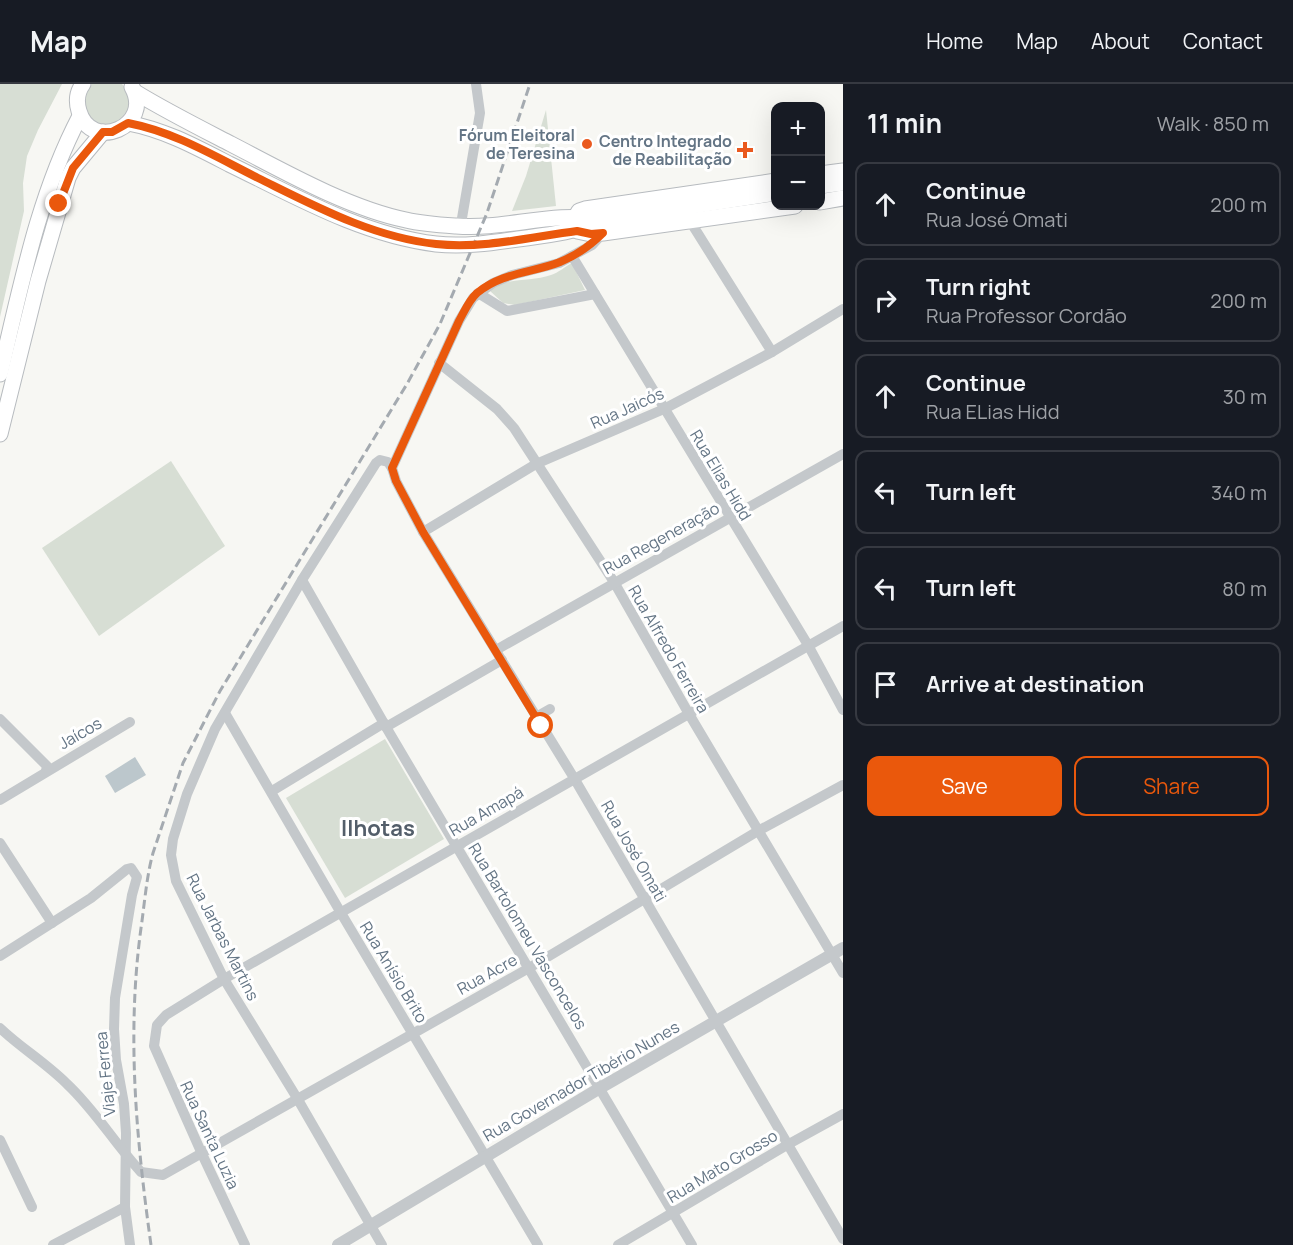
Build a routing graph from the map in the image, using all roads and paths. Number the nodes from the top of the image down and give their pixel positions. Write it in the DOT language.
graph roads {
  1 [pos="83,84"];
  2 [pos="476,84"];
  3 [pos="133,88"];
  4 [pos="80,116"];
  5 [pos="128,123"];
  6 [pos="103,132"];
  7 [pos="843,171"];
  8 [pos="825,173"];
  9 [pos="771,182"];
  10 [pos="843,183"];
  11 [pos="825,185"];
  12 [pos="771,194"];
  13 [pos="843,198"];
  14 [pos="825,201"];
  15 [pos="771,209"];
  16 [pos="462,218"];
  17 [pos="690,221"];
  18 [pos="576,224"];
  19 [pos="602,227"];
  20 [pos="572,256"];
  21 [pos="31,277"];
  22 [pos="478,293"];
  23 [pos="595,294"];
  24 [pos="843,309"];
  25 [pos="772,352"];
  26 [pos="439,363"];
  27 [pos="0,374"];
  28 [pos="664,409"];
  29 [pos="0,432"];
  30 [pos="843,454"];
  31 [pos="536,464"];
  32 [pos="392,468"];
  33 [pos="729,517"];
  34 [pos="423,532"];
  35 [pos="302,580"];
  36 [pos="614,582"];
  37 [pos="843,626"];
  38 [pos="808,645"];
  39 [pos="496,650"];
  40 [pos="502,660"];
  41 [pos="550,709"];
  42 [pos="843,710"];
  43 [pos="225,713"];
  44 [pos="689,714"];
  45 [pos="536,717"];
  46 [pos="0,719"];
  47 [pos="130,722"];
  48 [pos="385,725"];
  49 [pos="46,771"];
  50 [pos="574,778"];
  51 [pos="843,785"];
  52 [pos="272,791"];
  53 [pos="0,800"];
  54 [pos="758,831"];
  55 [pos="0,843"];
  56 [pos="457,845"];
  57 [pos="645,899"];
  58 [pos="341,913"];
  59 [pos="52,923"];
  60 [pos="837,951"];
  61 [pos="0,956"];
  62 [pos="529,968"];
  63 [pos="843,973"];
  64 [pos="224,979"];
  65 [pos="716,1021"];
  66 [pos="0,1028"];
  67 [pos="412,1032"];
  68 [pos="154,1035"];
  69 [pos="600,1088"];
  70 [pos="297,1098"];
  71 [pos="843,1114"];
  72 [pos="0,1140"];
  73 [pos="787,1145"];
  74 [pos="202,1154"];
  75 [pos="125,1155"];
  76 [pos="486,1156"];
  77 [pos="32,1207"];
  78 [pos="125,1207"];
  79 [pos="673,1213"];
  80 [pos="370,1226"];
  81 [pos="843,1239"];
  82 [pos="53,1245"];
  83 [pos="130,1245"];
  84 [pos="245,1245"];
  85 [pos="338,1245"];
  86 [pos="382,1245"];
  87 [pos="538,1245"];
  88 [pos="618,1245"];
  89 [pos="692,1245"];
  1 -- 4 [label="main road"];
  2 -- 16 [label="street"];
  3 -- 5 [label="main road"];
  3 -- 18 [label="main road"];
  4 -- 6 [label="main road"];
  4 -- 21 [label="main road"];
  5 -- 6 [label="main road"];
  5 -- 18 [label="main road"];
  6 -- 21 [label="main road"];
  7 -- 8 [label="main road"];
  9 -- 18 [label="main road"];
  10 -- 11 [label="main road"];
  12 -- 19 [label="main road"];
  13 -- 14 [label="main road"];
  15 -- 17 [label="main road"];
  17 -- 19 [label="main road"];
  17 -- 25 [label="street"];
  18 -- 19 [label="main road"];
  19 -- 20 [label="street"];
  20 -- 22 [label="street"];
  20 -- 23 [label="street, Rua Elias Hidd"];
  21 -- 27 [label="main road"];
  21 -- 29 [label="main road"];
  22 -- 23 [label="street"];
  22 -- 26 [label="street"];
  23 -- 28 [label="street, Rua Elias Hidd"];
  24 -- 25 [label="street, Rua Jaicós"];
  25 -- 28 [label="street, Rua Jaicós"];
  26 -- 31 [label="street, Rua Alfredo Ferreira"];
  26 -- 32 [label="street"];
  28 -- 31 [label="street, Rua Jaicós"];
  28 -- 33 [label="street, Rua Elias Hidd"];
  30 -- 33 [label="street, Rua Regeneração"];
  31 -- 34 [label="street, Rua Jaicós"];
  31 -- 36 [label="street, Rua Alfredo Ferreira"];
  32 -- 34 [label="street, Rua José Omati"];
  32 -- 35 [label="street, Rua Jarbas Martins"];
  33 -- 36 [label="street, Rua Regeneração"];
  33 -- 38 [label="street, Rua Elias Hidd"];
  34 -- 39 [label="street, Rua José Omati"];
  35 -- 43 [label="street, Rua Jarbas Martins"];
  35 -- 48 [label="street, Rua Bartolomeu Vasconcelos"];
  36 -- 39 [label="street, Rua Regeneração"];
  36 -- 44 [label="street, Rua Alfredo Ferreira"];
  37 -- 38 [label="street, Rua Amapá"];
  38 -- 42 [label="street, Rua Elias Hidd"];
  38 -- 44 [label="street, Rua Amapá"];
  39 -- 40 [label="street, Rua José Omati"];
  40 -- 45 [label="street, Rua José Omati"];
  40 -- 48 [label="street"];
  41 -- 45 [label="street"];
  43 -- 52 [label="street, Rua Anísio Brito"];
  43 -- 64 [label="street, Rua Jarbas Martins"];
  44 -- 50 [label="street, Rua Amapá"];
  44 -- 54 [label="street, Rua Alfredo Ferreira"];
  45 -- 50 [label="street, Rua José Omati"];
  46 -- 49 [label="street"];
  47 -- 49 [label="street, Jaícos"];
  48 -- 52 [label="street"];
  48 -- 56 [label="street, Rua Bartolomeu Vasconcelos"];
  49 -- 53 [label="street"];
  50 -- 56 [label="street, Rua Amapá"];
  50 -- 57 [label="street, Rua José Omati"];
  51 -- 54 [label="street, Rua Acre"];
  52 -- 58 [label="street, Rua Anísio Brito"];
  54 -- 57 [label="street, Rua Acre"];
  54 -- 60 [label="street, Rua Alfredo Ferreira"];
  55 -- 59 [label="street"];
  56 -- 58 [label="street, Rua Amapá"];
  56 -- 62 [label="street, Rua Bartolomeu Vasconcelos"];
  57 -- 62 [label="street, Rua Acre"];
  57 -- 65 [label="street, Rua José Omati"];
  58 -- 64 [label="street, Rua Amapá"];
  58 -- 67 [label="street, Rua Anísio Brito"];
  59 -- 61 [label="street"];
  59 -- 75 [label="street, Viaje Ferrea"];
  60 -- 63 [label="street, Rua Alfredo Ferreira"];
  60 -- 65 [label="street, Rua Governador Tibério Nunes"];
  62 -- 67 [label="street, Rua Acre"];
  62 -- 69 [label="street, Rua Bartolomeu Vasconcelos"];
  64 -- 68 [label="street, Rua Amapá"];
  64 -- 70 [label="street, Rua Jarbas Martins"];
  65 -- 69 [label="street, Rua Governador Tibério Nunes"];
  65 -- 73 [label="street, Rua José Omati"];
  66 -- 75 [label="street"];
  67 -- 70 [label="street, Rua Acre"];
  67 -- 76 [label="street, Rua Anísio Brito"];
  68 -- 74 [label="street, Rua Santa Luzia"];
  69 -- 76 [label="street, Rua Governador Tibério Nunes"];
  69 -- 79 [label="street, Rua Bartolomeu Vasconcelos"];
  70 -- 74 [label="street, Rua Acre"];
  70 -- 80 [label="street, Rua Jarbas Martins"];
  71 -- 73 [label="street, Rua Mato Grosso"];
  72 -- 77 [label="street"];
  73 -- 79 [label="street, Rua Mato Grosso"];
  73 -- 81 [label="street, Rua José Omati"];
  74 -- 75 [label="street, Rua Acre"];
  74 -- 84 [label="street, Rua Santa Luzia"];
  75 -- 78 [label="street, Viaje Ferrea"];
  76 -- 80 [label="street, Rua Governador Tibério Nunes"];
  76 -- 87 [label="street, Rua Anísio Brito"];
  78 -- 82 [label="street"];
  78 -- 83 [label="street, Viaje Ferrea"];
  79 -- 88 [label="street, Rua Mato Grosso"];
  79 -- 89 [label="street, Rua Bartolomeu Vasconcelos"];
  80 -- 85 [label="street, Rua Governador Tibério Nunes"];
  80 -- 86 [label="street, Rua Jarbas Martins"];
}
